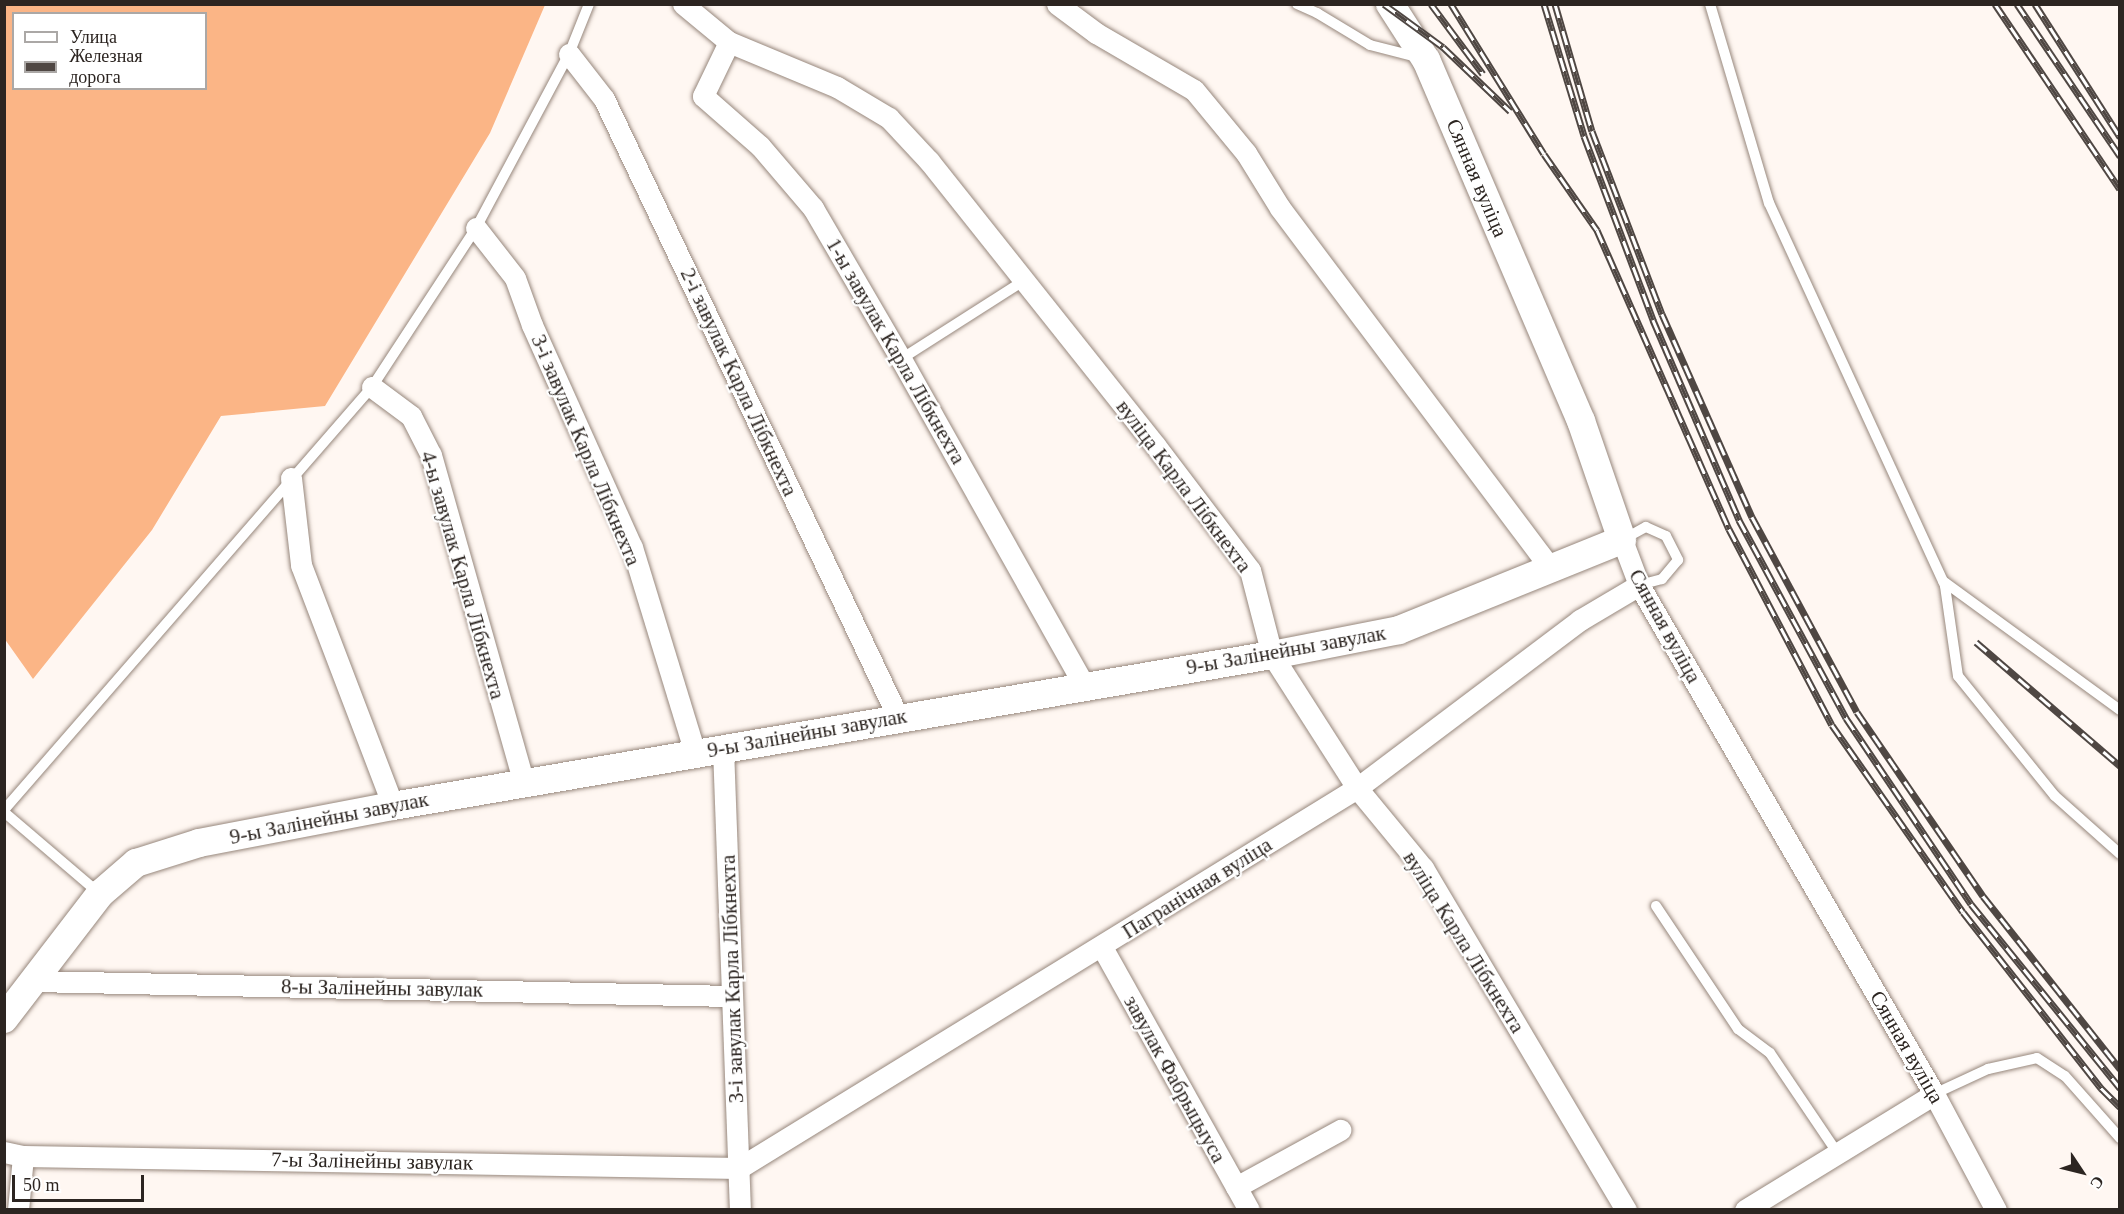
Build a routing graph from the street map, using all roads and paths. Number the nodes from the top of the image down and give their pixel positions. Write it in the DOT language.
graph roads {
  1 [pos="590,4"];
  2 [pos="683,4"];
  3 [pos="1057,4"];
  4 [pos="1297,4"];
  5 [pos="1710,4"];
  6 [pos="1393,8"];
  7 [pos="729,42"];
  8 [pos="569,54"];
  9 [pos="1426,60"];
  10 [pos="476,228"];
  11 [pos="1024,280"];
  12 [pos="901,359"];
  13 [pos="372,387"];
  14 [pos="291,478"];
  15 [pos="1622,540"];
  16 [pos="1552,570"];
  17 [pos="1943,580"];
  18 [pos="1639,585"];
  19 [pos="1272,655"];
  20 [pos="1084,685"];
  21 [pos="2120,710"];
  22 [pos="898,717"];
  23 [pos="723,748"];
  24 [pos="695,753"];
  25 [pos="524,783"];
  26 [pos="1357,788"];
  27 [pos="393,806"];
  28 [pos="4,811"];
  29 [pos="2120,854"];
  30 [pos="99,894"];
  31 [pos="1656,906"];
  32 [pos="1102,947"];
  33 [pos="33,981"];
  34 [pos="732,996"];
  35 [pos="4,1019"];
  36 [pos="1934,1094"];
  37 [pos="1340,1130"];
  38 [pos="2120,1138"];
  39 [pos="14,1154"];
  40 [pos="1838,1154"];
  41 [pos="739,1168"];
  42 [pos="1236,1187"];
  43 [pos="18,1209"];
  44 [pos="740,1209"];
  45 [pos="1249,1209"];
  46 [pos="1626,1209"];
  47 [pos="1746,1209"];
  48 [pos="1996,1209"];
  1 -- 8 [label="lane"];
  2 -- 7 [label="street, вуліца Карла Лібкнехта"];
  3 -- 16 [label="street"];
  4 -- 9 [label="lane"];
  5 -- 17 [label="lane"];
  6 -- 9 [label="street, Сянная вуліца"];
  7 -- 11 [label="street, вуліца Карла Лібкнехта"];
  7 -- 12 [label="street, 1-ы завулак Карла Лібкнехта"];
  8 -- 10 [label="lane"];
  8 -- 22 [label="street, 2-і завулак Карла Лібкнехта"];
  9 -- 15 [label="street, Сянная вуліца"];
  10 -- 13 [label="lane"];
  10 -- 24 [label="street, 3-і завулак Карла Лібкнехта"];
  11 -- 12 [label="lane"];
  11 -- 19 [label="street, вуліца Карла Лібкнехта"];
  12 -- 20 [label="street, 1-ы завулак Карла Лібкнехта"];
  13 -- 14 [label="lane"];
  13 -- 25 [label="street, 4-ы завулак Карла Лібкнехта"];
  14 -- 27 [label="street"];
  14 -- 28 [label="lane"];
  15 -- 16 [label="street, 9-ы Залінейны завулак"];
  15 -- 18 [label="street, Сянная вуліца"];
  15 -- 18 [label="lane"];
  16 -- 19 [label="street, 9-ы Залінейны завулак"];
  17 -- 21 [label="lane"];
  17 -- 29 [label="lane"];
  18 -- 26 [label="street, Пагранічная вуліца"];
  18 -- 36 [label="street, Сянная вуліца"];
  19 -- 20 [label="street, 9-ы Залінейны завулак"];
  19 -- 26 [label="street, вуліца Карла Лібкнехта"];
  20 -- 22 [label="street, 9-ы Залінейны завулак"];
  22 -- 23 [label="street, 9-ы Залінейны завулак"];
  23 -- 24 [label="street, 9-ы Залінейны завулак"];
  23 -- 34 [label="street, 3-і завулак Карла Лібкнехта"];
  24 -- 25 [label="street, 9-ы Залінейны завулак"];
  25 -- 27 [label="street, 9-ы Залінейны завулак"];
  26 -- 32 [label="street, Пагранічная вуліца"];
  26 -- 46 [label="street, вуліца Карла Лібкнехта"];
  27 -- 30 [label="street, 9-ы Залінейны завулак"];
  28 -- 30 [label="lane"];
  30 -- 33 [label="street, 9-ы Залінейны завулак"];
  31 -- 40 [label="lane"];
  32 -- 41 [label="street, Пагранічная вуліца"];
  32 -- 42 [label="street, завулак Фабрыцыуса"];
  33 -- 34 [label="street, 8-ы Залінейны завулак"];
  33 -- 35 [label="street, 9-ы Залінейны завулак"];
  34 -- 41 [label="street, 3-і завулак Карла Лібкнехта"];
  36 -- 38 [label="lane"];
  36 -- 40 [label="street"];
  36 -- 48 [label="street, Сянная вуліца"];
  37 -- 42 [label="street"];
  39 -- 41 [label="street, 7-ы Залінейны завулак"];
  39 -- 43 [label="street"];
  40 -- 47 [label="street"];
  41 -- 44 [label="street, 3-і завулак Карла Лібкнехта"];
  42 -- 45 [label="street, завулак Фабрыцыуса"];
}
